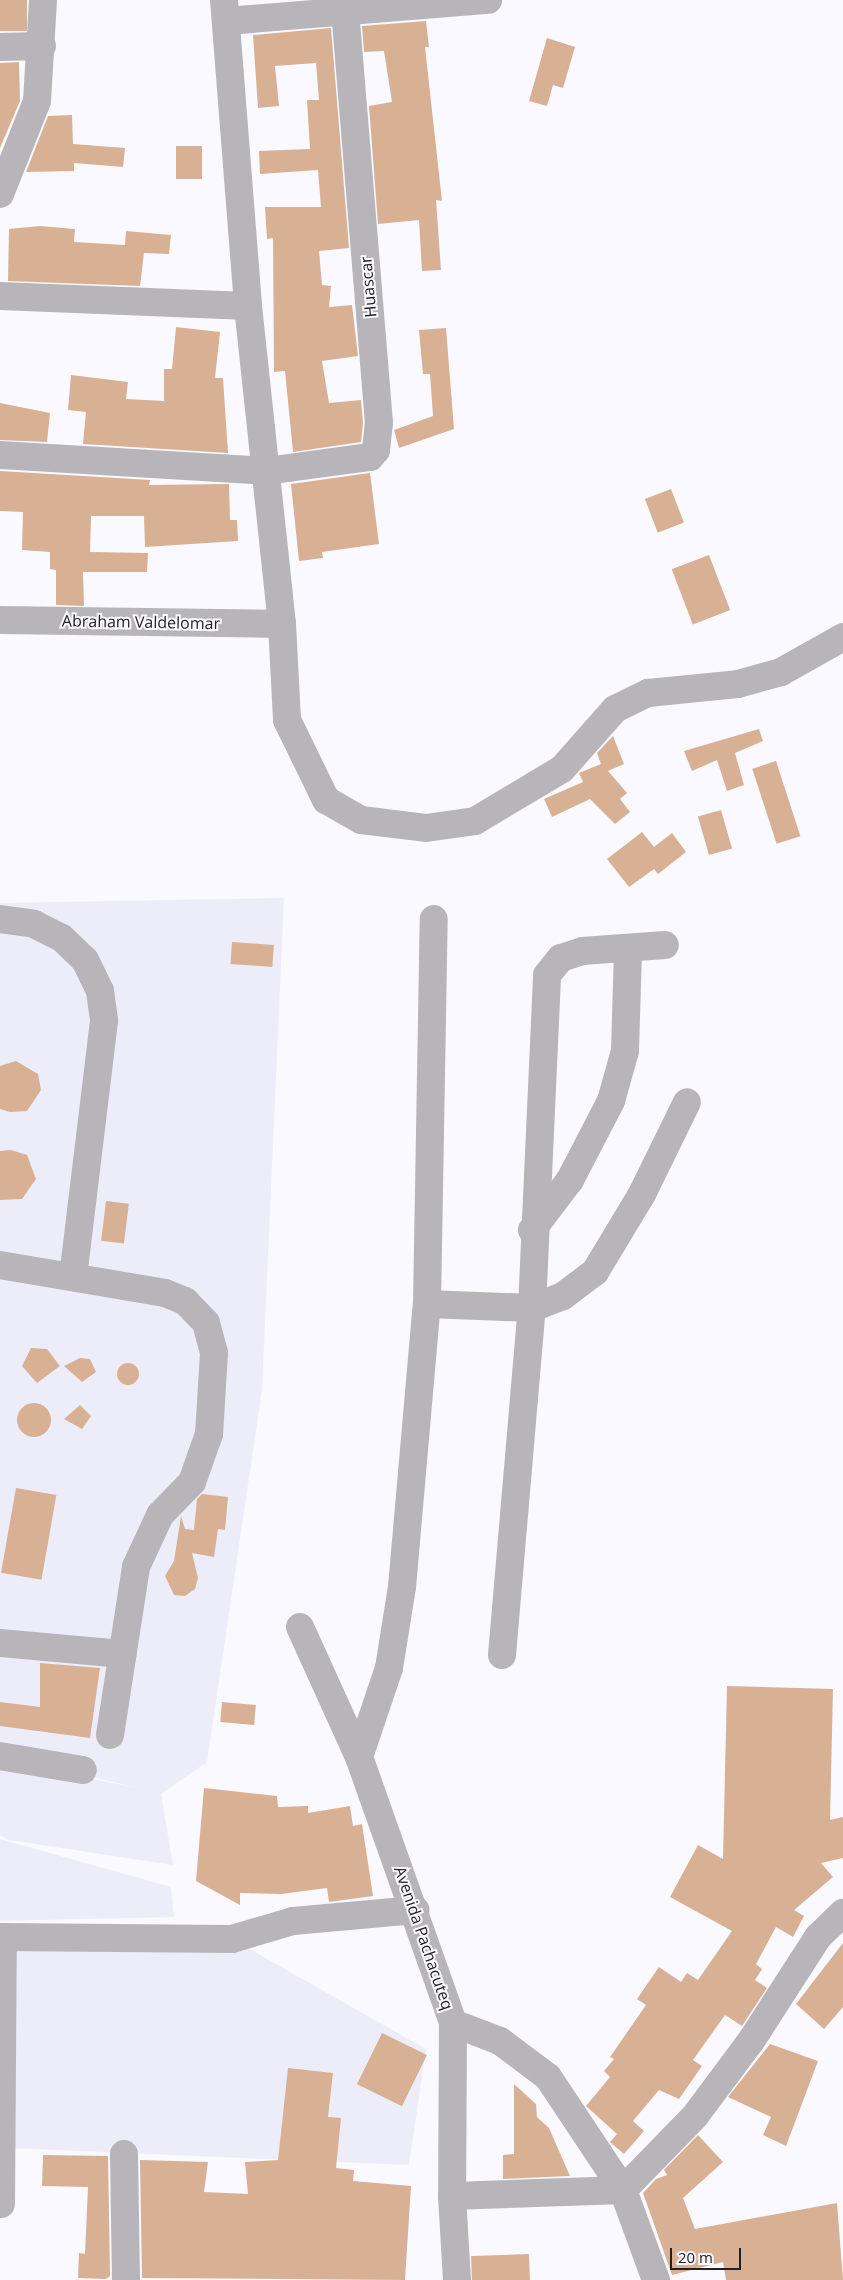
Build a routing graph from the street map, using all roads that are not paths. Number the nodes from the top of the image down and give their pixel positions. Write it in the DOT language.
graph roads {
  1 [pos="43,0"];
  2 [pos="488,0"];
  3 [pos="444,2"];
  4 [pos="225,10"];
  5 [pos="346,10"];
  6 [pos="42,46"];
  7 [pos="0,47"];
  8 [pos="0,194"];
  9 [pos="0,296"];
  10 [pos="248,306"];
  11 [pos="0,455"];
  12 [pos="266,470"];
  13 [pos="0,620"];
  14 [pos="282,624"];
  15 [pos="843,637"];
  16 [pos="434,918"];
  17 [pos="0,919"];
  18 [pos="665,945"];
  19 [pos="628,948"];
  20 [pos="687,1102"];
  21 [pos="532,1230"];
  22 [pos="0,1265"];
  23 [pos="73,1277"];
  24 [pos="427,1304"];
  25 [pos="532,1308"];
  26 [pos="300,1627"];
  27 [pos="0,1643"];
  28 [pos="123,1654"];
  29 [pos="502,1655"];
  30 [pos="110,1735"];
  31 [pos="0,1756"];
  32 [pos="359,1756"];
  33 [pos="84,1770"];
  34 [pos="416,1910"];
  35 [pos="840,1920"];
  36 [pos="1,1937"];
  37 [pos="453,2023"];
  38 [pos="124,2154"];
  39 [pos="623,2190"];
  40 [pos="452,2196"];
  41 [pos="1,2204"];
  42 [pos="126,2280"];
  43 [pos="457,2280"];
  44 [pos="656,2280"];
  1 -- 6 [label="street"];
  2 -- 3 [label="street"];
  3 -- 5 [label="street"];
  4 -- 5 [label="street"];
  4 -- 10 [label="street"];
  5 -- 12 [label="street, Huascar"];
  6 -- 7 [label="street"];
  6 -- 8 [label="street"];
  9 -- 10 [label="street"];
  10 -- 12 [label="street"];
  11 -- 12 [label="street, Huascar"];
  12 -- 14 [label="street"];
  13 -- 14 [label="street, Abraham Valdelomar"];
  14 -- 15 [label="street"];
  16 -- 24 [label="street"];
  17 -- 23 [label="street"];
  18 -- 19 [label="street"];
  19 -- 21 [label="street"];
  19 -- 21 [label="street"];
  20 -- 25 [label="street"];
  21 -- 25 [label="street"];
  22 -- 23 [label="street"];
  23 -- 28 [label="street"];
  24 -- 25 [label="street"];
  24 -- 32 [label="street"];
  25 -- 29 [label="street"];
  26 -- 32 [label="street, Avenida Pachacuteq"];
  27 -- 28 [label="street"];
  28 -- 30 [label="street"];
  31 -- 33 [label="street"];
  32 -- 34 [label="street, Avenida Pachacuteq"];
  34 -- 36 [label="street"];
  34 -- 37 [label="street, Avenida Pachacuteq"];
  35 -- 39 [label="street"];
  36 -- 41 [label="street"];
  37 -- 39 [label="street, Avenida Pachacuteq"];
  37 -- 40 [label="street"];
  38 -- 42 [label="street"];
  39 -- 40 [label="street"];
  39 -- 44 [label="street, Avenida Pachacuteq"];
  40 -- 43 [label="street"];
}
